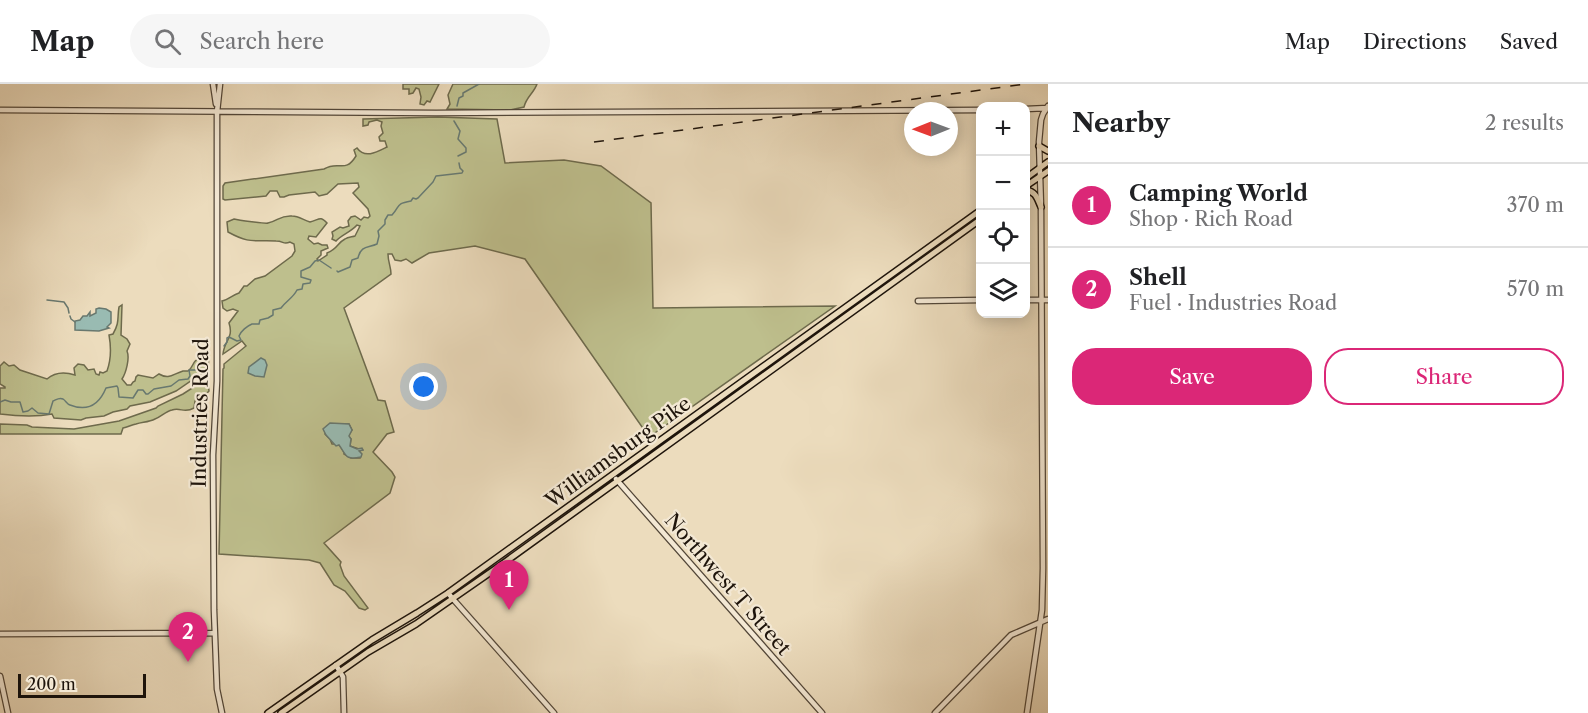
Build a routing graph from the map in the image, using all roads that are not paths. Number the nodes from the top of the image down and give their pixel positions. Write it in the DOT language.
graph roads {
  1 [pos="213,84"];
  2 [pos="220,84"];
  3 [pos="1048,108"];
  4 [pos="1030,109"];
  5 [pos="0,110"];
  6 [pos="976,110"];
  7 [pos="217,112"];
  8 [pos="1039,146"];
  9 [pos="1048,151"];
  10 [pos="1048,162"];
  11 [pos="1040,167"];
  12 [pos="1048,171"];
  13 [pos="1030,175"];
  14 [pos="1041,176"];
  15 [pos="1030,185"];
  16 [pos="1030,190"];
  17 [pos="1041,207"];
  18 [pos="976,214"];
  19 [pos="976,223"];
  20 [pos="976,300"];
  21 [pos="1030,300"];
  22 [pos="1042,300"];
  23 [pos="1048,300"];
  24 [pos="918,301"];
  25 [pos="612,474"];
  26 [pos="618,482"];
  27 [pos="448,593"];
  28 [pos="453,599"];
  29 [pos="1048,620"];
  30 [pos="1039,624"];
  31 [pos="214,633"];
  32 [pos="0,634"];
  33 [pos="336,665"];
  34 [pos="340,672"];
  35 [pos="0,676"];
  36 [pos="8,713"];
  37 [pos="222,713"];
  38 [pos="268,713"];
  39 [pos="281,713"];
  40 [pos="344,713"];
  41 [pos="554,713"];
  42 [pos="822,713"];
  43 [pos="935,713"];
  44 [pos="1028,713"];
  1 -- 7 [label="street, Industries Road"];
  2 -- 7 [label="street, Industries Road"];
  3 -- 4 [label="street"];
  3 -- 8 [label="street"];
  5 -- 7 [label="street"];
  6 -- 7 [label="street"];
  7 -- 31 [label="street, Industries Road"];
  8 -- 9 [label="main road"];
  8 -- 11 [label="street"];
  10 -- 11 [label="main road"];
  11 -- 13 [label="main road"];
  11 -- 14 [label="street"];
  12 -- 14 [label="main road"];
  14 -- 15 [label="main road"];
  14 -- 17 [label="street"];
  16 -- 17 [label="main road"];
  17 -- 22 [label="street"];
  18 -- 25 [label="main road, Williamsburg Pike"];
  19 -- 26 [label="main road, Williamsburg Pike"];
  20 -- 24 [label="street"];
  21 -- 22 [label="street"];
  22 -- 23 [label="street"];
  22 -- 30 [label="street"];
  25 -- 26 [label="street, Northwest T Street"];
  25 -- 27 [label="main road, Williamsburg Pike"];
  26 -- 28 [label="main road, Williamsburg Pike"];
  26 -- 42 [label="street, Northwest T Street"];
  27 -- 28 [label="street"];
  27 -- 33 [label="main road, Williamsburg Pike"];
  28 -- 34 [label="main road, Williamsburg Pike"];
  28 -- 41 [label="street"];
  29 -- 30 [label="street"];
  30 -- 43 [label="street"];
  30 -- 44 [label="street"];
  31 -- 32 [label="street"];
  31 -- 37 [label="street, Industries Road"];
  33 -- 34 [label="street"];
  33 -- 38 [label="main road, Williamsburg Pike"];
  34 -- 39 [label="main road, Williamsburg Pike"];
  34 -- 40 [label="street"];
  35 -- 36 [label="street"];
}
